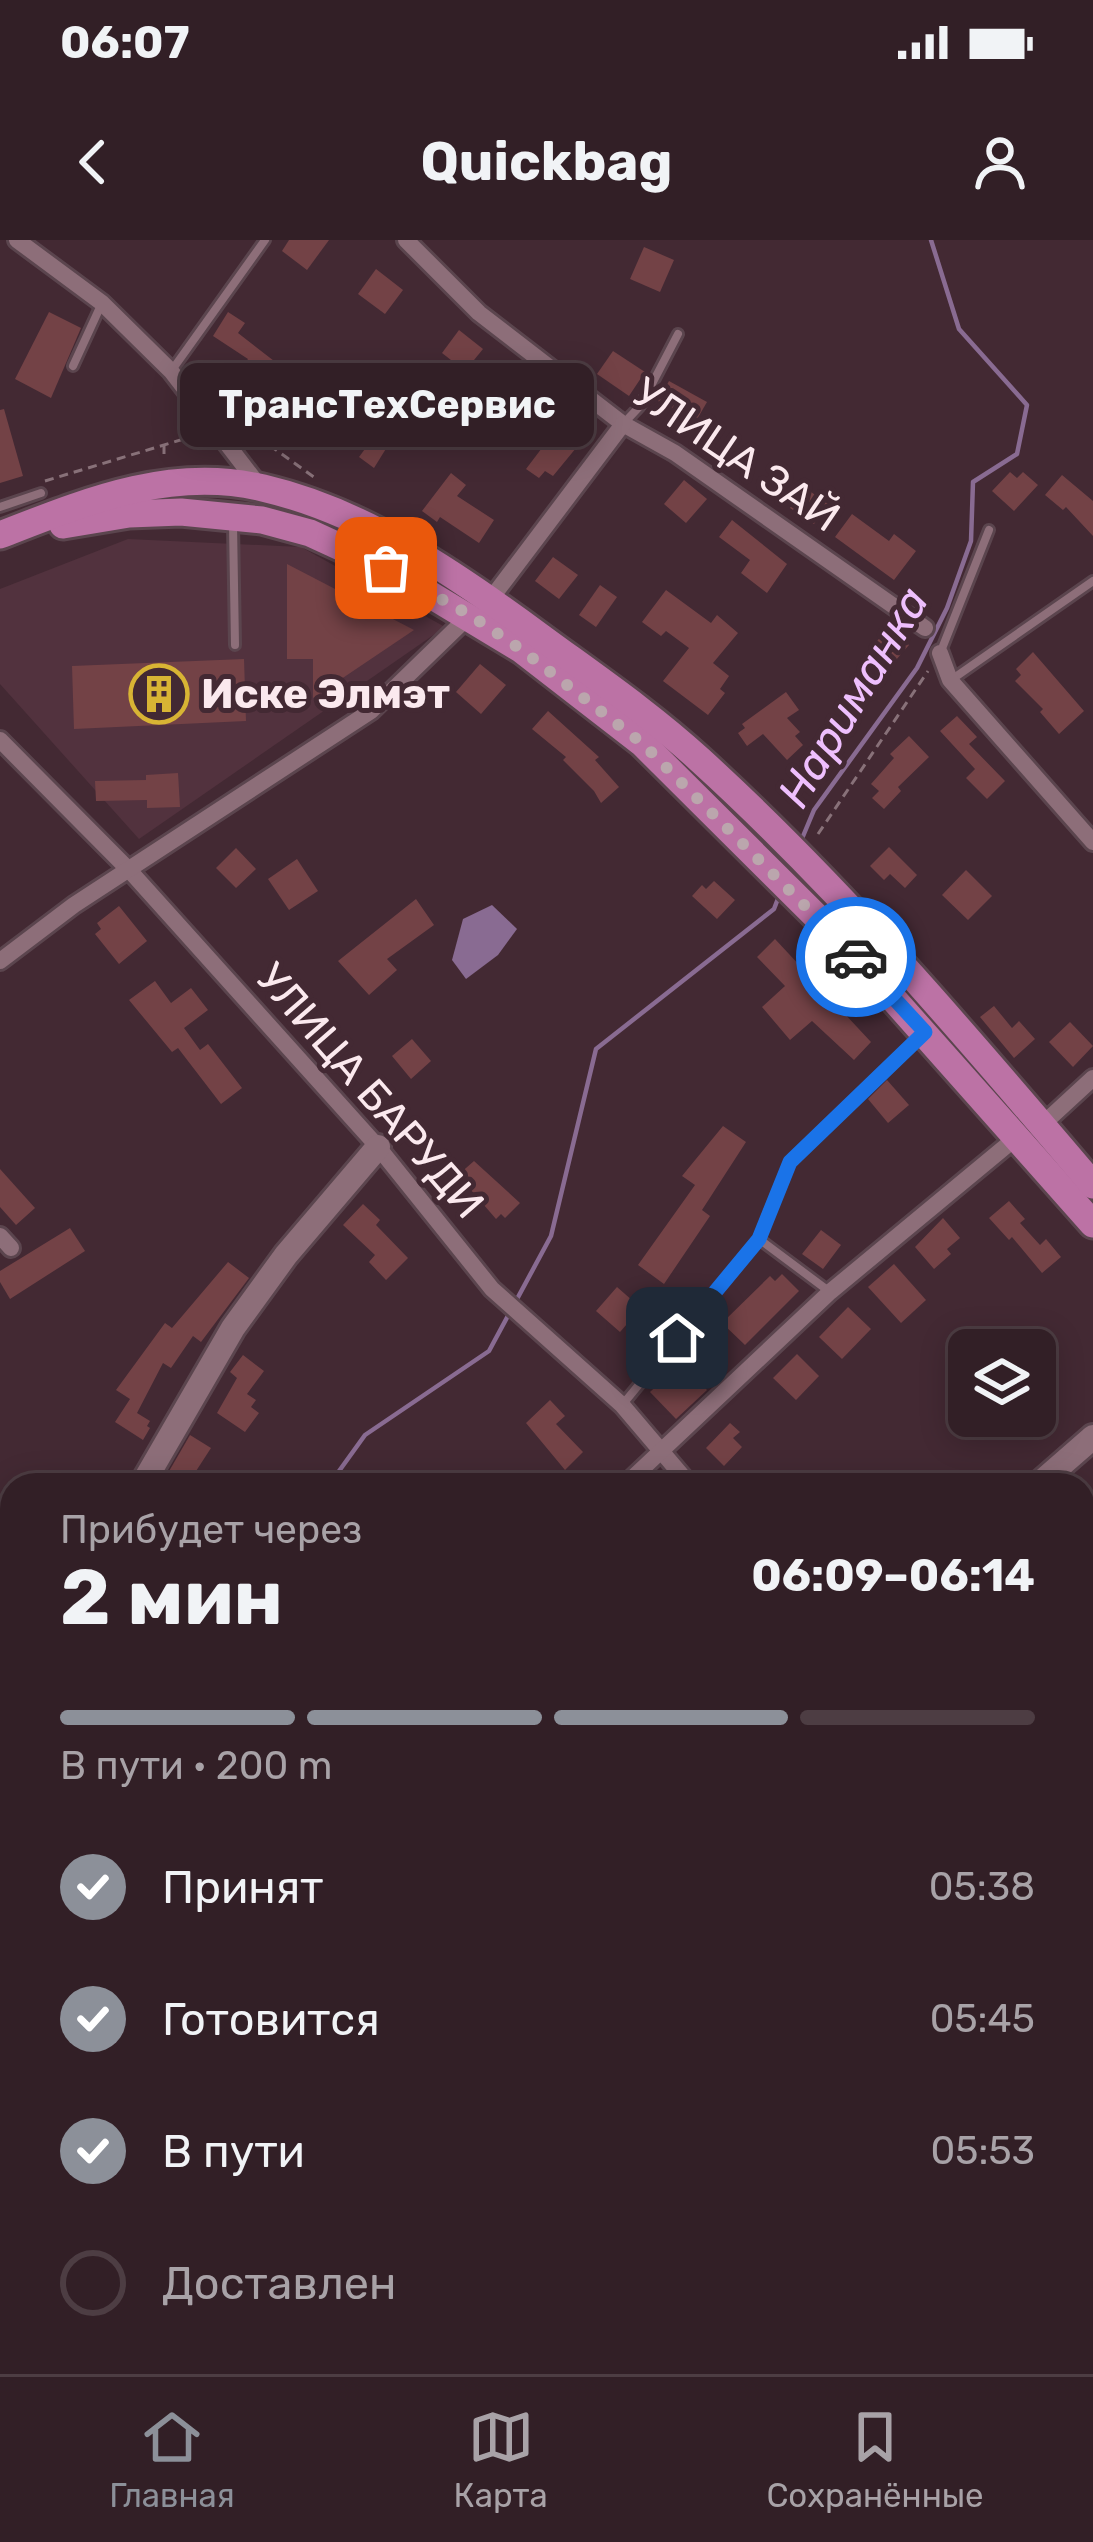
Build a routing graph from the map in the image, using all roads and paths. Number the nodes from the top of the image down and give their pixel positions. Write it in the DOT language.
graph roads {
  1 [pos="17,240"];
  2 [pos="266,240"];
  3 [pos="406,240"];
  4 [pos="102,304"];
  5 [pos="679,334"];
  6 [pos="73,366"];
  7 [pos="171,371"];
  8 [pos="623,424"];
  9 [pos="194,436"];
  10 [pos="164,445"];
  11 [pos="164,459"];
  12 [pos="260,487"];
  13 [pos="40,488"];
  14 [pos="0,507"];
  15 [pos="233,517"];
  16 [pos="989,530"];
  17 [pos="0,537"];
  18 [pos="1093,581"];
  19 [pos="480,607"];
  20 [pos="925,628"];
  21 [pos="235,645"];
  22 [pos="940,653"];
  23 [pos="950,680"];
  24 [pos="650,734"];
  25 [pos="0,740"];
  26 [pos="818,834"];
  27 [pos="1093,842"];
  28 [pos="130,871"];
  29 [pos="0,961"];
  30 [pos="925,1032"];
  31 [pos="1093,1078"];
  32 [pos="1029,1131"];
  33 [pos="378,1147"];
  34 [pos="1093,1185"];
  35 [pos="1093,1224"];
  36 [pos="759,1239"];
  37 [pos="830,1292"];
  38 [pos="622,1405"];
  39 [pos="1093,1437"];
  40 [pos="660,1453"];
  41 [pos="149,1473"];
  42 [pos="638,1473"];
  43 [pos="679,1473"];
  44 [pos="1052,1473"];
  1 -- 4 [label="street"];
  2 -- 7 [label="lane"];
  3 -- 8 [label="street, УЛИЦА ЗАЙ"];
  4 -- 6 [label="lane"];
  4 -- 7 [label="street"];
  5 -- 8 [label="lane"];
  7 -- 12 [label="street"];
  8 -- 19 [label="street"];
  8 -- 20 [label="street, УЛИЦА ЗАЙ"];
  9 -- 10 [label="path"];
  10 -- 11 [label="path"];
  10 -- 13 [label="path"];
  12 -- 17 [label="main road"];
  12 -- 19 [label="main road"];
  13 -- 14 [label="lane"];
  15 -- 17 [label="main road"];
  15 -- 19 [label="main road"];
  15 -- 21 [label="lane"];
  16 -- 22 [label="lane"];
  18 -- 23 [label="lane"];
  19 -- 24 [label="main road"];
  19 -- 28 [label="street"];
  22 -- 23 [label="street"];
  22 -- 26 [label="path"];
  23 -- 27 [label="street"];
  24 -- 30 [label="main road"];
  24 -- 32 [label="main road"];
  25 -- 28 [label="street, УЛИЦА БАРУДИ"];
  28 -- 29 [label="street"];
  28 -- 33 [label="street, УЛИЦА БАРУДИ"];
  30 -- 32 [label="main road"];
  30 -- 36 [label="lane"];
  31 -- 32 [label="street"];
  32 -- 34 [label="main road"];
  32 -- 35 [label="main road"];
  32 -- 37 [label="street"];
  33 -- 38 [label="street, УЛИЦА БАРУДИ"];
  33 -- 41 [label="street"];
  36 -- 37 [label="lane"];
  36 -- 38 [label="lane"];
  37 -- 40 [label="street"];
  38 -- 40 [label="street, УЛИЦА БАРУДИ"];
  39 -- 44 [label="street"];
  40 -- 42 [label="street"];
  40 -- 43 [label="street, УЛИЦА БАРУДИ"];
}
